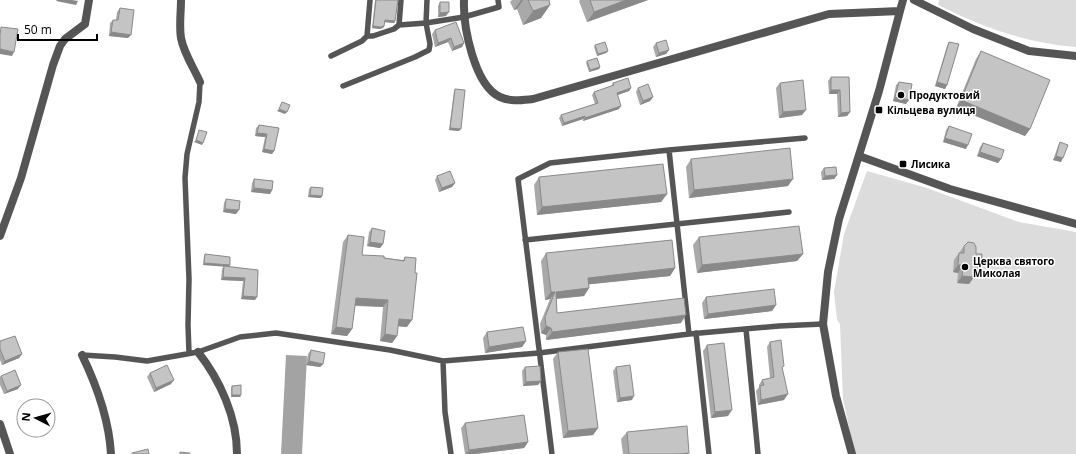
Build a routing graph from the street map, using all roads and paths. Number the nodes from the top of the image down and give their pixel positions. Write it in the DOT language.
graph roads {
  1 [pos="89,0"];
  2 [pos="181,0"];
  3 [pos="370,0"];
  4 [pos="401,0"];
  5 [pos="427,0"];
  6 [pos="464,0"];
  7 [pos="498,0"];
  8 [pos="903,0"];
  9 [pos="914,0"];
  10 [pos="900,11"];
  11 [pos="464,17"];
  12 [pos="426,23"];
  13 [pos="399,25"];
  14 [pos="367,36"];
  15 [pos="331,56"];
  16 [pos="1076,56"];
  17 [pos="200,82"];
  18 [pos="343,86"];
  19 [pos="805,138"];
  20 [pos="669,150"];
  21 [pos="859,156"];
  22 [pos="789,212"];
  23 [pos="677,224"];
  24 [pos="1076,224"];
  25 [pos="0,236"];
  26 [pos="525,240"];
  27 [pos="823,324"];
  28 [pos="746,329"];
  29 [pos="696,333"];
  30 [pos="689,334"];
  31 [pos="198,352"];
  32 [pos="189,353"];
  33 [pos="539,353"];
  34 [pos="82,355"];
  35 [pos="444,361"];
  36 [pos="0,424"];
  37 [pos="10,454"];
  38 [pos="111,454"];
  39 [pos="237,454"];
  40 [pos="451,454"];
  41 [pos="552,454"];
  42 [pos="709,454"];
  43 [pos="758,454"];
  44 [pos="852,454"];
  1 -- 25 [label="street"];
  2 -- 17 [label="street"];
  3 -- 14 [label="lane"];
  4 -- 13 [label="lane"];
  5 -- 12 [label="lane"];
  6 -- 11 [label="street"];
  7 -- 11 [label="lane"];
  8 -- 10 [label="street"];
  9 -- 16 [label="street"];
  10 -- 11 [label="street"];
  10 -- 21 [label="street"];
  11 -- 12 [label="lane"];
  12 -- 13 [label="lane"];
  12 -- 18 [label="lane"];
  13 -- 14 [label="lane"];
  14 -- 15 [label="lane"];
  17 -- 32 [label="lane"];
  19 -- 20 [label="lane"];
  20 -- 23 [label="lane"];
  20 -- 26 [label="lane"];
  21 -- 24 [label="street"];
  21 -- 27 [label="street"];
  22 -- 23 [label="lane"];
  23 -- 26 [label="lane"];
  23 -- 30 [label="lane"];
  26 -- 33 [label="lane"];
  27 -- 28 [label="lane"];
  27 -- 44 [label="street"];
  28 -- 29 [label="lane"];
  28 -- 43 [label="lane"];
  29 -- 30 [label="lane"];
  29 -- 42 [label="lane"];
  30 -- 33 [label="lane"];
  31 -- 32 [label="lane"];
  31 -- 35 [label="lane"];
  31 -- 39 [label="street"];
  32 -- 34 [label="lane"];
  33 -- 35 [label="lane"];
  33 -- 41 [label="lane"];
  34 -- 38 [label="street"];
  35 -- 40 [label="lane"];
  36 -- 37 [label="street"];
}
